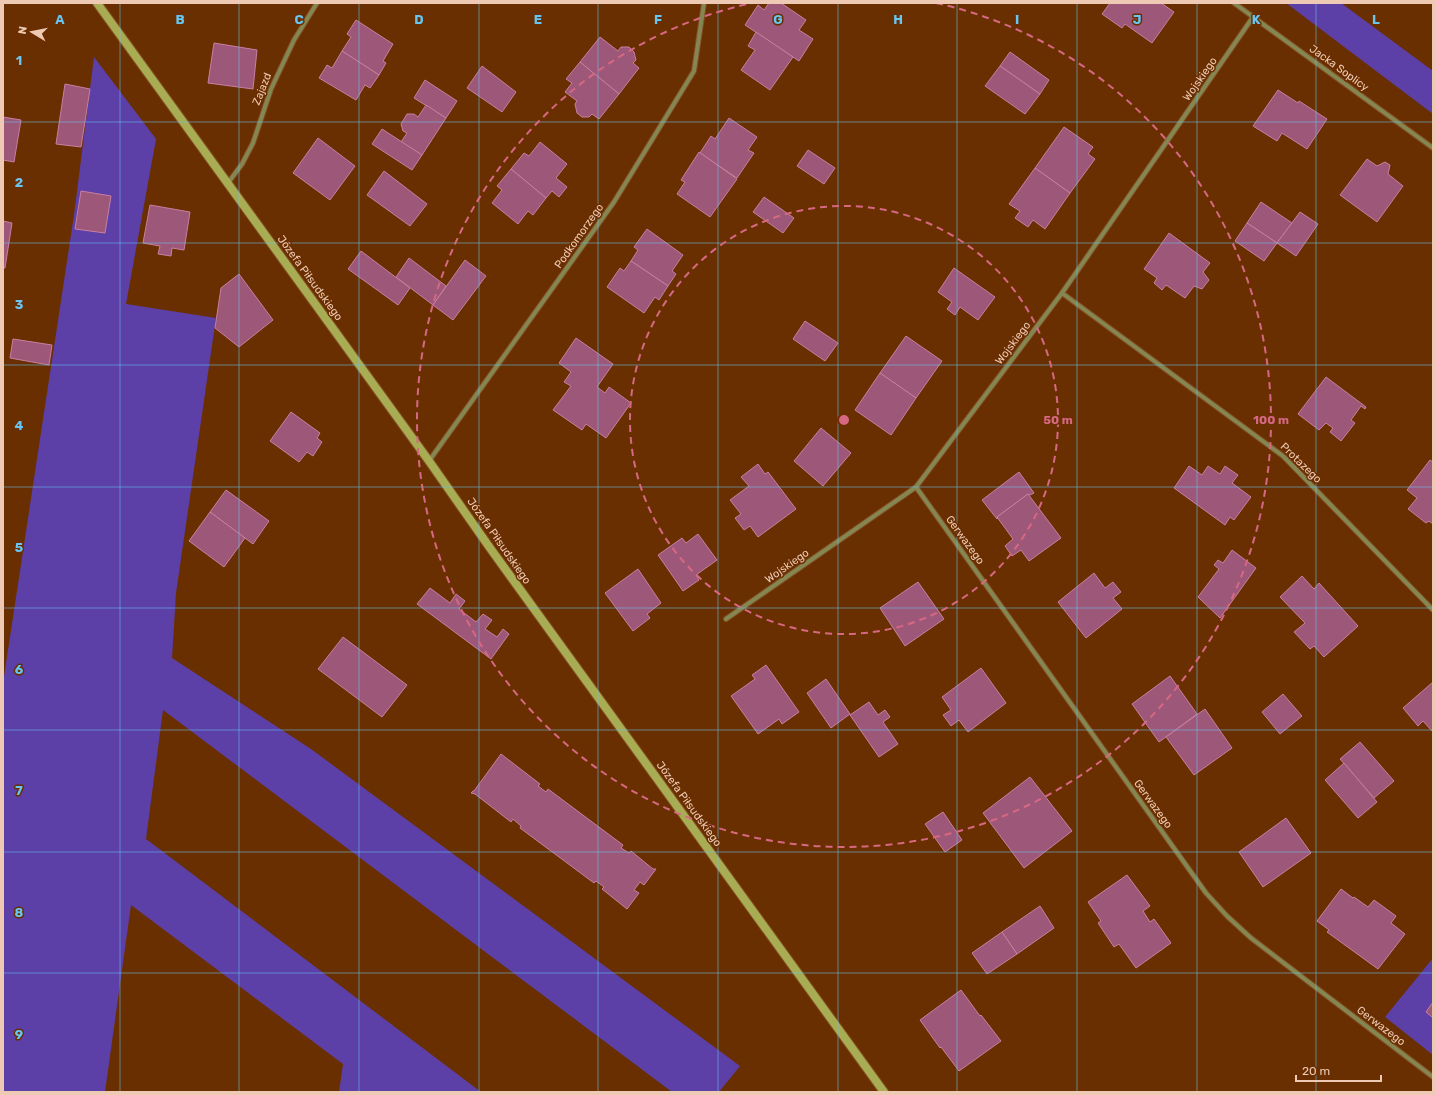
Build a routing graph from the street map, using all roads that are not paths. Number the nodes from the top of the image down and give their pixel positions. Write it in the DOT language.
graph roads {
  1 [pos="97,3"];
  2 [pos="317,3"];
  3 [pos="704,3"];
  4 [pos="1234,3"];
  5 [pos="1253,17"];
  6 [pos="1433,148"];
  7 [pos="228,183"];
  8 [pos="1062,293"];
  9 [pos="429,461"];
  10 [pos="916,487"];
  11 [pos="1433,610"];
  12 [pos="726,619"];
  13 [pos="1433,1077"];
  14 [pos="884,1092"];
  1 -- 7 [label="street, Józefa Piłsudskiego"];
  2 -- 7 [label="street, Zajazd"];
  3 -- 9 [label="street, Podkomorzego"];
  4 -- 5 [label="street, Jacka Soplicy"];
  5 -- 6 [label="street, Jacka Soplicy"];
  5 -- 8 [label="street, Wojskiego"];
  7 -- 9 [label="street, Józefa Piłsudskiego"];
  8 -- 10 [label="street, Wojskiego"];
  8 -- 11 [label="street, Protazego"];
  9 -- 14 [label="street, Józefa Piłsudskiego"];
  10 -- 12 [label="street, Wojskiego"];
  10 -- 13 [label="street, Gerwazego"];
}
